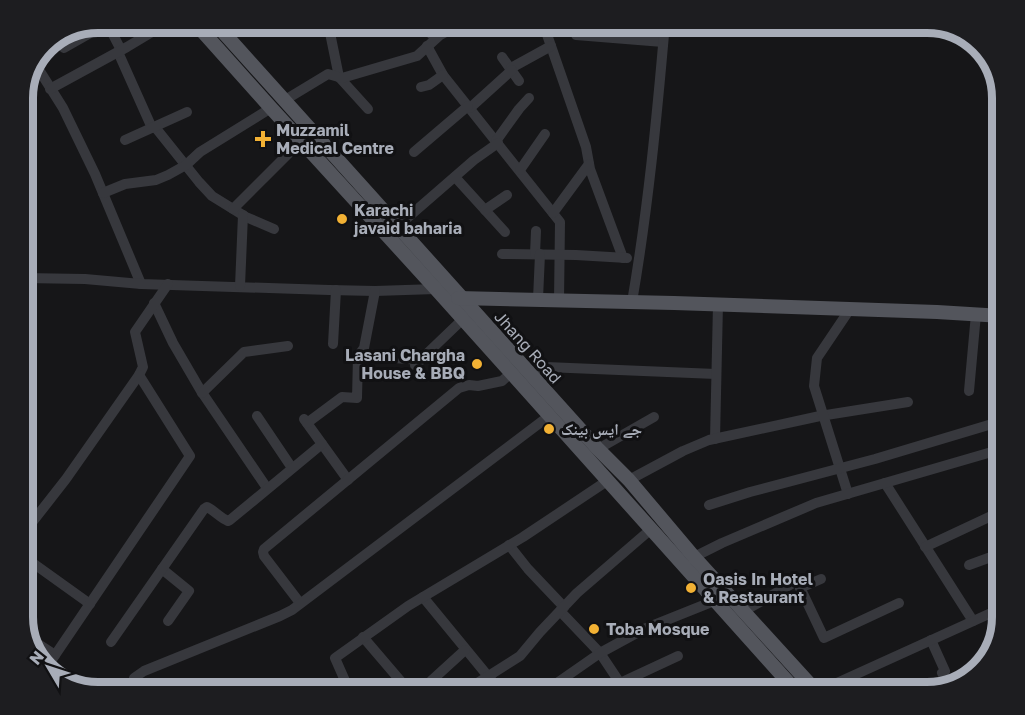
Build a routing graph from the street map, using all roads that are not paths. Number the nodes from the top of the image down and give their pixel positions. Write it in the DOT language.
graph roads {
  1 [pos="112,33"];
  2 [pos="149,33"];
  3 [pos="205,33"];
  4 [pos="225,33"];
  5 [pos="330,33"];
  6 [pos="430,33"];
  7 [pos="444,33"];
  8 [pos="547,33"];
  9 [pos="664,33"];
  10 [pos="89,34"];
  11 [pos="576,35"];
  12 [pos="436,38"];
  13 [pos="663,42"];
  14 [pos="427,46"];
  15 [pos="552,46"];
  16 [pos="64,48"];
  17 [pos="119,51"];
  18 [pos="502,57"];
  19 [pos="512,69"];
  20 [pos="39,71"];
  21 [pos="443,75"];
  22 [pos="339,77"];
  23 [pos="519,81"];
  24 [pos="421,87"];
  25 [pos="50,89"];
  26 [pos="529,98"];
  27 [pos="285,100"];
  28 [pos="469,107"];
  29 [pos="271,108"];
  30 [pos="368,109"];
  31 [pos="187,112"];
  32 [pos="154,128"];
  33 [pos="545,134"];
  34 [pos="125,140"];
  35 [pos="301,141"];
  36 [pos="497,142"];
  37 [pos="414,152"];
  38 [pos="589,164"];
  39 [pos="186,165"];
  40 [pos="520,170"];
  41 [pos="455,177"];
  42 [pos="103,193"];
  43 [pos="507,195"];
  44 [pos="485,210"];
  45 [pos="238,212"];
  46 [pos="554,213"];
  47 [pos="398,226"];
  48 [pos="274,229"];
  49 [pos="536,231"];
  50 [pos="505,232"];
  51 [pos="502,254"];
  52 [pos="538,254"];
  53 [pos="560,254"];
  54 [pos="623,258"];
  55 [pos="639,259"];
  56 [pos="33,279"];
  57 [pos="141,284"];
  58 [pos="168,284"];
  59 [pos="240,286"];
  60 [pos="336,290"];
  61 [pos="375,291"];
  62 [pos="440,293"];
  63 [pos="462,298"];
  64 [pos="538,299"];
  65 [pos="559,300"];
  66 [pos="632,302"];
  67 [pos="154,303"];
  68 [pos="718,304"];
  69 [pos="850,309"];
  70 [pos="976,314"];
  71 [pos="992,315"];
  72 [pos="463,319"];
  73 [pos="333,344"];
  74 [pos="288,346"];
  75 [pos="394,358"];
  76 [pos="511,374"];
  77 [pos="716,374"];
  78 [pos="139,375"];
  79 [pos="533,377"];
  80 [pos="969,391"];
  81 [pos="202,393"];
  82 [pos="908,402"];
  83 [pos="823,415"];
  84 [pos="257,416"];
  85 [pos="549,416"];
  86 [pos="654,417"];
  87 [pos="992,424"];
  88 [pos="715,439"];
  89 [pos="322,444"];
  90 [pos="598,449"];
  91 [pos="992,452"];
  92 [pos="292,468"];
  93 [pos="839,468"];
  94 [pos="348,480"];
  95 [pos="629,480"];
  96 [pos="607,481"];
  97 [pos="885,483"];
  98 [pos="267,488"];
  99 [pos="848,494"];
  100 [pos="709,505"];
  101 [pos="992,516"];
  102 [pos="33,521"];
  103 [pos="650,530"];
  104 [pos="510,545"];
  105 [pos="925,547"];
  106 [pos="694,557"];
  107 [pos="992,557"];
  108 [pos="33,563"];
  109 [pos="969,565"];
  110 [pos="162,569"];
  111 [pos="821,579"];
  112 [pos="800,588"];
  113 [pos="423,597"];
  114 [pos="714,601"];
  115 [pos="300,603"];
  116 [pos="898,603"];
  117 [pos="90,604"];
  118 [pos="562,609"];
  119 [pos="744,611"];
  120 [pos="992,612"];
  121 [pos="168,621"];
  122 [pos="973,621"];
  123 [pos="363,637"];
  124 [pos="931,640"];
  125 [pos="111,642"];
  126 [pos="39,645"];
  127 [pos="465,650"];
  128 [pos="600,653"];
  129 [pos="55,655"];
  130 [pos="678,656"];
  131 [pos="51,662"];
  132 [pos="487,677"];
  133 [pos="946,680"];
  134 [pos="345,681"];
  135 [pos="432,681"];
  136 [pos="135,682"];
  137 [pos="342,682"];
  138 [pos="401,682"];
  139 [pos="478,682"];
  140 [pos="491,682"];
  141 [pos="559,682"];
  142 [pos="619,682"];
  143 [pos="631,682"];
  144 [pos="787,682"];
  145 [pos="808,682"];
  146 [pos="839,682"];
  1 -- 17 [label="street"];
  2 -- 17 [label="street"];
  3 -- 29 [label="main road, Jhang Road"];
  4 -- 27 [label="main road, Jhang Road"];
  5 -- 22 [label="street"];
  6 -- 12 [label="street"];
  7 -- 12 [label="street"];
  8 -- 15 [label="street"];
  9 -- 13 [label="street"];
  10 -- 16 [label="street"];
  11 -- 13 [label="street"];
  12 -- 14 [label="street"];
  13 -- 55 [label="street"];
  14 -- 21 [label="street"];
  14 -- 22 [label="street"];
  15 -- 19 [label="street"];
  15 -- 38 [label="street"];
  17 -- 25 [label="street"];
  17 -- 32 [label="street"];
  18 -- 19 [label="street"];
  19 -- 23 [label="street"];
  19 -- 28 [label="street"];
  20 -- 25 [label="street"];
  21 -- 24 [label="street"];
  21 -- 28 [label="street"];
  22 -- 27 [label="street"];
  22 -- 30 [label="street"];
  25 -- 42 [label="street"];
  26 -- 36 [label="street"];
  27 -- 47 [label="main road, Jhang Road"];
  28 -- 36 [label="street"];
  28 -- 37 [label="street"];
  29 -- 35 [label="main road, Jhang Road"];
  29 -- 39 [label="street"];
  31 -- 32 [label="street"];
  32 -- 34 [label="street"];
  32 -- 39 [label="street"];
  33 -- 40 [label="street"];
  35 -- 45 [label="street"];
  35 -- 62 [label="main road, Jhang Road"];
  36 -- 40 [label="street"];
  36 -- 41 [label="street"];
  38 -- 46 [label="street"];
  38 -- 54 [label="street"];
  39 -- 42 [label="street"];
  39 -- 45 [label="street"];
  40 -- 46 [label="street"];
  41 -- 44 [label="street"];
  41 -- 47 [label="street"];
  42 -- 57 [label="street"];
  43 -- 44 [label="street"];
  44 -- 50 [label="street"];
  45 -- 48 [label="street"];
  45 -- 59 [label="street"];
  46 -- 53 [label="street"];
  47 -- 63 [label="main road, Jhang Road"];
  49 -- 52 [label="street"];
  51 -- 52 [label="street"];
  52 -- 53 [label="street"];
  52 -- 64 [label="street"];
  53 -- 54 [label="street"];
  53 -- 65 [label="street"];
  54 -- 55 [label="street"];
  55 -- 66 [label="street"];
  56 -- 57 [label="street"];
  57 -- 58 [label="street"];
  58 -- 59 [label="street"];
  58 -- 67 [label="street"];
  59 -- 60 [label="street"];
  60 -- 61 [label="street"];
  60 -- 73 [label="street"];
  61 -- 62 [label="street"];
  61 -- 89 [label="street"];
  62 -- 63 [label="main road"];
  62 -- 72 [label="main road, Jhang Road"];
  63 -- 64 [label="main road"];
  63 -- 79 [label="main road, Jhang Road"];
  64 -- 65 [label="main road"];
  65 -- 66 [label="main road"];
  66 -- 68 [label="main road"];
  67 -- 78 [label="street"];
  67 -- 81 [label="street"];
  68 -- 69 [label="main road"];
  68 -- 77 [label="street"];
  69 -- 70 [label="main road"];
  69 -- 83 [label="street"];
  70 -- 71 [label="main road"];
  70 -- 80 [label="street"];
  72 -- 75 [label="street"];
  72 -- 76 [label="main road, Jhang Road"];
  74 -- 81 [label="street"];
  76 -- 85 [label="main road, Jhang Road"];
  76 -- 94 [label="street"];
  77 -- 79 [label="street"];
  77 -- 88 [label="street"];
  78 -- 102 [label="street"];
  78 -- 117 [label="street"];
  79 -- 90 [label="main road, Jhang Road"];
  81 -- 98 [label="street"];
  82 -- 83 [label="street"];
  83 -- 88 [label="street"];
  83 -- 93 [label="street"];
  84 -- 92 [label="street"];
  85 -- 96 [label="main road, Jhang Road"];
  85 -- 115 [label="street"];
  86 -- 90 [label="street"];
  87 -- 93 [label="street"];
  88 -- 95 [label="street"];
  89 -- 92 [label="street"];
  89 -- 94 [label="street"];
  90 -- 95 [label="main road, Jhang Road"];
  91 -- 97 [label="street"];
  92 -- 98 [label="street"];
  93 -- 99 [label="street"];
  93 -- 100 [label="street"];
  94 -- 115 [label="street"];
  95 -- 106 [label="main road, Jhang Road"];
  96 -- 103 [label="main road, Jhang Road"];
  96 -- 104 [label="street"];
  97 -- 99 [label="street"];
  97 -- 105 [label="street"];
  98 -- 110 [label="street"];
  99 -- 106 [label="street"];
  101 -- 105 [label="street"];
  103 -- 114 [label="main road, Jhang Road"];
  103 -- 118 [label="street"];
  104 -- 113 [label="street"];
  104 -- 118 [label="street"];
  105 -- 122 [label="street"];
  106 -- 119 [label="main road, Jhang Road"];
  107 -- 109 [label="street"];
  108 -- 117 [label="street"];
  110 -- 121 [label="street"];
  110 -- 125 [label="street"];
  111 -- 112 [label="street"];
  112 -- 116 [label="street"];
  112 -- 119 [label="street"];
  113 -- 123 [label="street"];
  113 -- 127 [label="street"];
  114 -- 128 [label="street"];
  114 -- 144 [label="main road, Jhang Road"];
  115 -- 136 [label="street"];
  117 -- 129 [label="street"];
  118 -- 128 [label="street"];
  118 -- 132 [label="street"];
  119 -- 145 [label="main road, Jhang Road"];
  120 -- 122 [label="street"];
  122 -- 124 [label="street"];
  123 -- 134 [label="street"];
  123 -- 138 [label="street"];
  124 -- 133 [label="street"];
  124 -- 146 [label="street"];
  126 -- 129 [label="street"];
  127 -- 132 [label="street"];
  127 -- 135 [label="street"];
  128 -- 141 [label="street"];
  128 -- 142 [label="street"];
  129 -- 131 [label="street"];
  130 -- 143 [label="street"];
  132 -- 139 [label="street"];
  132 -- 140 [label="street"];
  134 -- 137 [label="street"];
}
